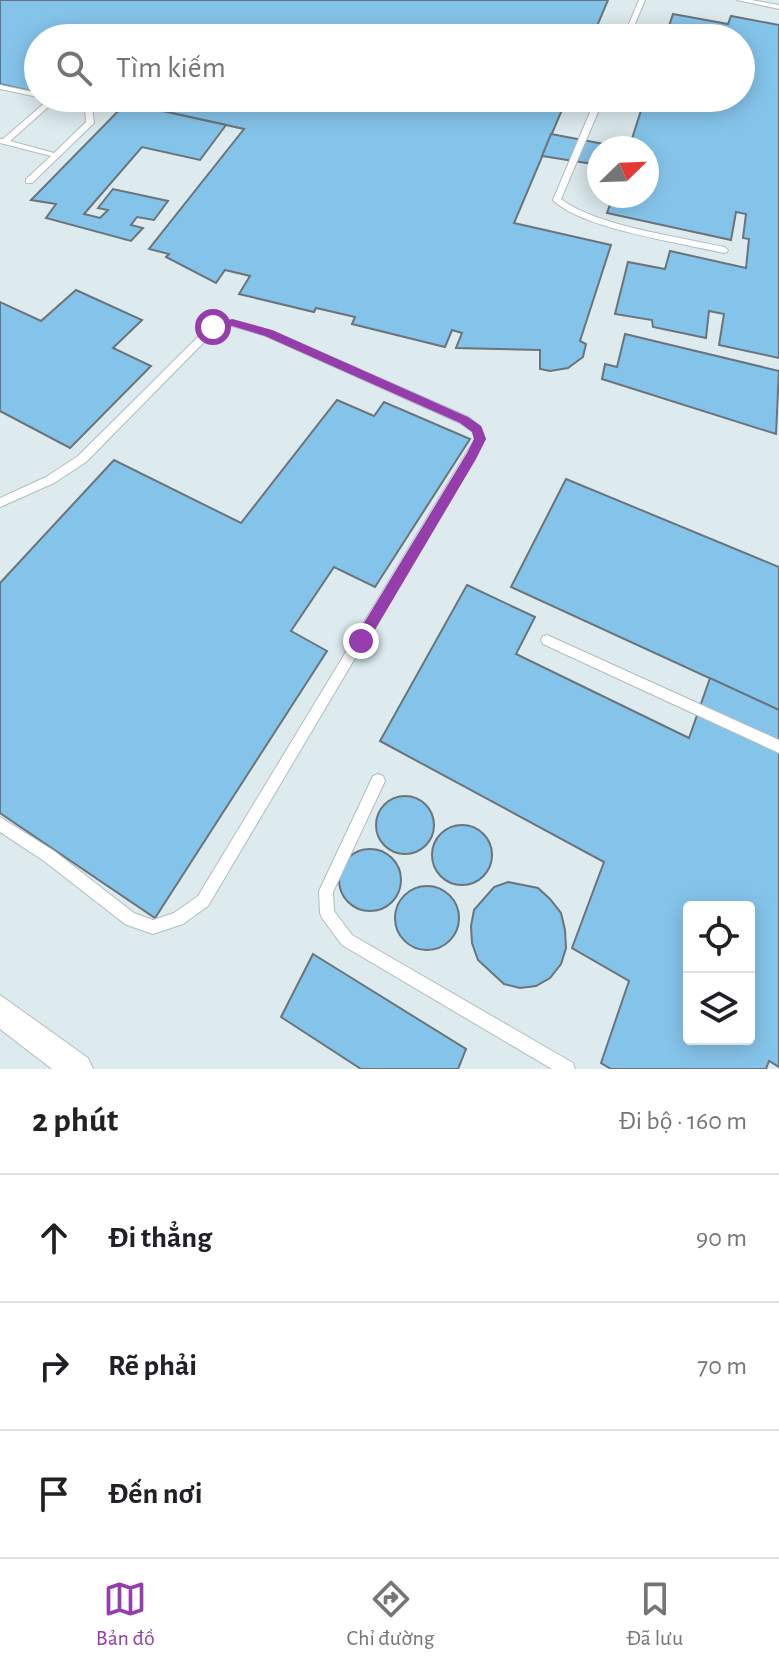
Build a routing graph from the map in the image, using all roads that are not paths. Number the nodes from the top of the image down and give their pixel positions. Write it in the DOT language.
graph roads {
  1 [pos="642,0"];
  2 [pos="740,0"];
  3 [pos="779,7"];
  4 [pos="632,24"];
  5 [pos="0,87"];
  6 [pos="24,92"];
  7 [pos="35,112"];
  8 [pos="92,112"];
  9 [pos="594,112"];
  10 [pos="3,141"];
  11 [pos="55,155"];
  12 [pos="29,181"];
  13 [pos="724,250"];
  14 [pos="0,503"];
  15 [pos="547,640"];
  16 [pos="779,747"];
  17 [pos="378,781"];
  18 [pos="0,824"];
  19 [pos="0,1010"];
  20 [pos="77,1069"];
  21 [pos="567,1069"];
  1 -- 4 [label="lane"];
  2 -- 3 [label="lane"];
  5 -- 6 [label="lane"];
  7 -- 10 [label="lane"];
  8 -- 11 [label="lane"];
  9 -- 13 [label="lane"];
  10 -- 11 [label="lane"];
  11 -- 12 [label="lane"];
  14 -- 18 [label="lane"];
  15 -- 16 [label="lane"];
  17 -- 21 [label="lane"];
  19 -- 20 [label="street"];
}
